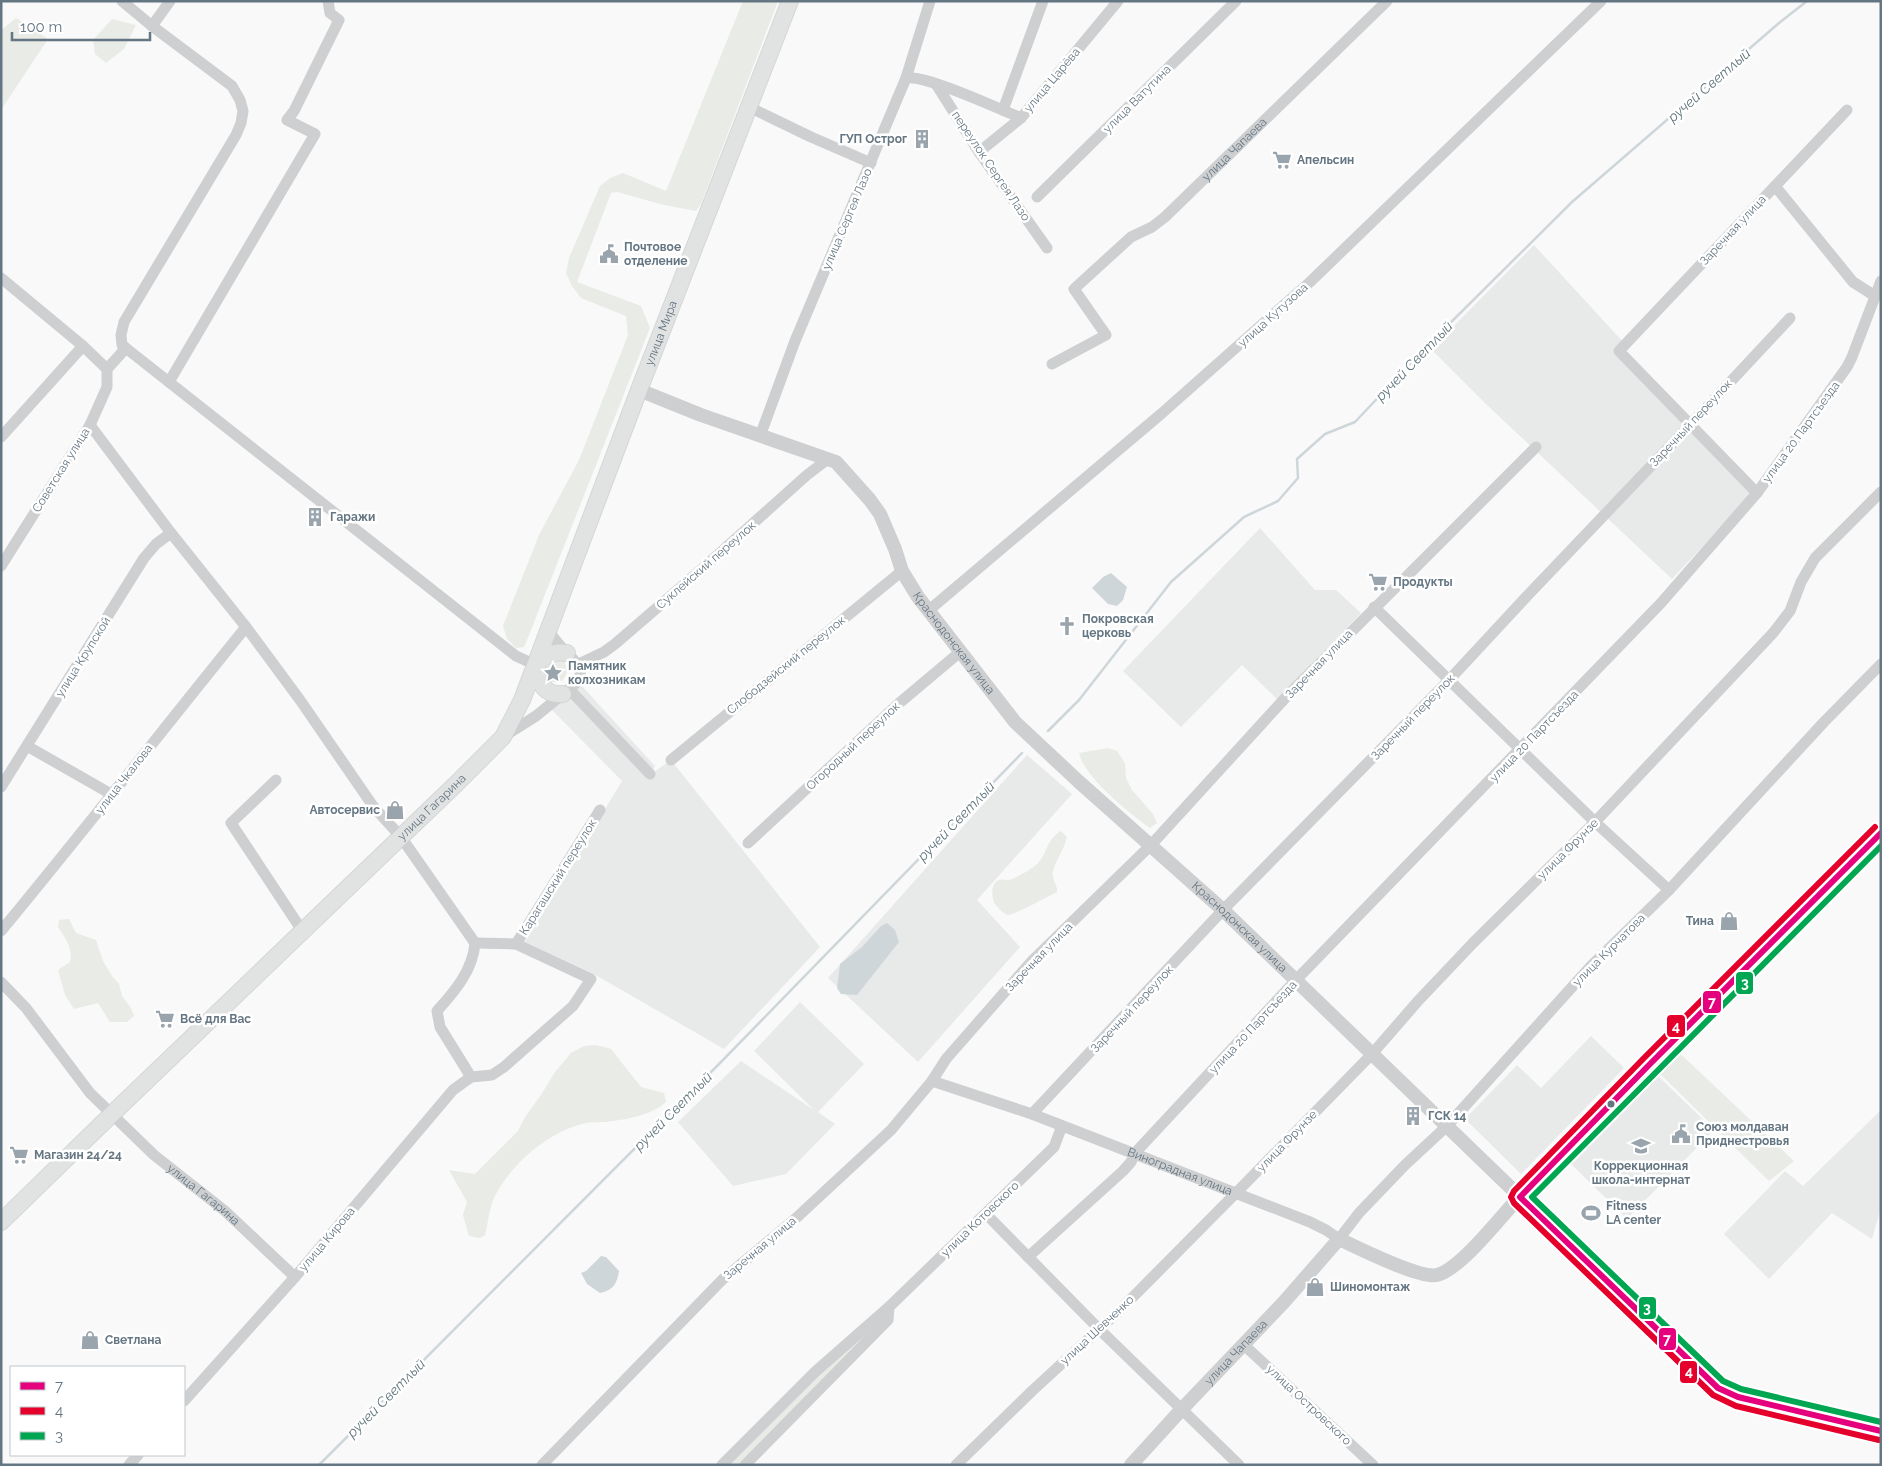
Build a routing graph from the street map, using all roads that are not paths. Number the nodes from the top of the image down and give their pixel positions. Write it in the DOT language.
graph roads {
  1 [pos="122,1"];
  2 [pos="170,1"];
  3 [pos="328,1"];
  4 [pos="790,1"];
  5 [pos="930,1"];
  6 [pos="1043,1"];
  7 [pos="1118,1"];
  8 [pos="1236,1"];
  9 [pos="1387,1"];
  10 [pos="1601,1"];
  11 [pos="152,26"];
  12 [pos="906,78"];
  13 [pos="936,84"];
  14 [pos="749,107"];
  15 [pos="1002,110"];
  16 [pos="1848,110"];
  17 [pos="1021,118"];
  18 [pos="979,152"];
  19 [pos="871,163"];
  20 [pos="1774,186"];
  21 [pos="1037,198"];
  22 [pos="1047,248"];
  23 [pos="1,278"];
  24 [pos="1881,281"];
  25 [pos="1875,296"];
  26 [pos="1790,318"];
  27 [pos="83,346"];
  28 [pos="126,348"];
  29 [pos="1052,364"];
  30 [pos="107,369"];
  31 [pos="169,382"];
  32 [pos="639,390"];
  33 [pos="1691,424"];
  34 [pos="90,425"];
  35 [pos="760,436"];
  36 [pos="1,437"];
  37 [pos="1536,447"];
  38 [pos="828,459"];
  39 [pos="1881,492"];
  40 [pos="1757,493"];
  41 [pos="171,533"];
  42 [pos="1,566"];
  43 [pos="902,571"];
  44 [pos="1374,607"];
  45 [pos="928,611"];
  46 [pos="246,627"];
  47 [pos="549,632"];
  48 [pos="960,652"];
  49 [pos="567,653"];
  50 [pos="579,664"];
  51 [pos="1881,664"];
  52 [pos="536,665"];
  53 [pos="1450,680"];
  54 [pos="566,692"];
  55 [pos="503,737"];
  56 [pos="28,746"];
  57 [pos="1521,749"];
  58 [pos="671,760"];
  59 [pos="650,774"];
  60 [pos="276,780"];
  61 [pos="1,787"];
  62 [pos="111,794"];
  63 [pos="600,810"];
  64 [pos="1595,822"];
  65 [pos="1881,834"];
  66 [pos="401,837"];
  67 [pos="748,843"];
  68 [pos="1151,845"];
  69 [pos="1669,890"];
  70 [pos="1223,910"];
  71 [pos="1,930"];
  72 [pos="303,932"];
  73 [pos="475,943"];
  74 [pos="516,944"];
  75 [pos="1296,980"];
  76 [pos="1,982"];
  77 [pos="1372,1054"];
  78 [pos="471,1077"];
  79 [pos="932,1082"];
  80 [pos="112,1114"];
  81 [pos="1032,1114"];
  82 [pos="1062,1126"];
  83 [pos="1447,1126"];
  84 [pos="1085,1136"];
  85 [pos="1054,1147"];
  86 [pos="1135,1153"];
  87 [pos="1236,1193"];
  88 [pos="1520,1197"];
  89 [pos="986,1214"];
  90 [pos="1,1222"];
  91 [pos="1339,1239"];
  92 [pos="1028,1257"];
  93 [pos="295,1277"];
  94 [pos="889,1307"];
  95 [pos="1099,1329"];
  96 [pos="1244,1345"];
  97 [pos="185,1400"];
  98 [pos="1181,1410"];
  99 [pos="1881,1431"];
  100 [pos="542,1465"];
  101 [pos="722,1465"];
  102 [pos="745,1465"];
  103 [pos="956,1465"];
  104 [pos="1131,1465"];
  105 [pos="1239,1465"];
  106 [pos="1373,1465"];
  1 -- 11 [label="street"];
  2 -- 11 [label="street"];
  3 -- 31 [label="street"];
  4 -- 14 [label="main road, улица Мира"];
  5 -- 12 [label="street, улица Сергея Лазо"];
  6 -- 15 [label="street"];
  7 -- 17 [label="street, улица Царёва"];
  8 -- 21 [label="street, улица Ватутина"];
  9 -- 29 [label="street, улица Чапаева"];
  10 -- 45 [label="street, улица Кутузова"];
  11 -- 28 [label="street"];
  12 -- 13 [label="street, переулок Сергея Лазо"];
  12 -- 19 [label="street, улица Сергея Лазо"];
  13 -- 15 [label="street, переулок Сергея Лазо"];
  13 -- 18 [label="street, переулок Сергея Лазо"];
  14 -- 19 [label="street"];
  14 -- 32 [label="main road, улица Мира"];
  15 -- 17 [label="street, переулок Сергея Лазо"];
  16 -- 20 [label="street, Заречная улица"];
  17 -- 18 [label="street, улица Царёва"];
  18 -- 22 [label="street, переулок Сергея Лазо"];
  19 -- 35 [label="street, улица Сергея Лазо"];
  20 -- 25 [label="street"];
  20 -- 33 [label="street, Заречная улица"];
  23 -- 27 [label="street"];
  24 -- 25 [label="street, улица 20 Партсъезда"];
  25 -- 40 [label="street, улица 20 Партсъезда"];
  26 -- 33 [label="street, Заречный переулок"];
  27 -- 30 [label="street"];
  27 -- 36 [label="street"];
  28 -- 30 [label="street"];
  28 -- 31 [label="street"];
  30 -- 34 [label="street, Советская улица"];
  31 -- 52 [label="street"];
  32 -- 35 [label="street, Краснодонская улица"];
  32 -- 47 [label="main road, улица Мира"];
  33 -- 40 [label="street"];
  33 -- 53 [label="street, Заречный переулок"];
  34 -- 41 [label="street"];
  34 -- 42 [label="street, Советская улица"];
  35 -- 38 [label="street, Краснодонская улица"];
  37 -- 44 [label="street, Заречная улица"];
  38 -- 43 [label="street, Краснодонская улица"];
  38 -- 50 [label="street, Суклейский переулок"];
  39 -- 64 [label="street, улица Фрунзе"];
  40 -- 57 [label="street, улица 20 Партсъезда"];
  41 -- 46 [label="street"];
  41 -- 56 [label="street, улица Крупской"];
  43 -- 45 [label="street, Краснодонская улица"];
  43 -- 58 [label="street, Слободзейский переулок"];
  44 -- 53 [label="street"];
  44 -- 68 [label="street, Заречная улица"];
  45 -- 48 [label="street, Краснодонская улица"];
  46 -- 62 [label="street, улица Чкалова"];
  46 -- 66 [label="street"];
  47 -- 49 [label="street"];
  47 -- 52 [label="main road, улица Мира"];
  48 -- 67 [label="street, Огородный переулок"];
  48 -- 68 [label="street, Краснодонская улица"];
  49 -- 50 [label="street"];
  49 -- 52 [label="main road"];
  50 -- 54 [label="street"];
  51 -- 69 [label="street, улица Курчатова"];
  52 -- 54 [label="main road"];
  52 -- 55 [label="main road, улица Гагарина"];
  53 -- 57 [label="street"];
  53 -- 70 [label="street, Заречный переулок"];
  54 -- 55 [label="street"];
  54 -- 59 [label="street"];
  55 -- 66 [label="main road, улица Гагарина"];
  56 -- 61 [label="street, улица Крупской"];
  56 -- 62 [label="street"];
  57 -- 64 [label="street"];
  57 -- 75 [label="street, улица 20 Партсъезда"];
  60 -- 72 [label="street"];
  62 -- 71 [label="street, улица Чкалова"];
  63 -- 74 [label="street, Карагашский переулок"];
  64 -- 69 [label="street"];
  64 -- 77 [label="street, улица Фрунзе"];
  65 -- 88 [label="street"];
  66 -- 72 [label="main road, улица Гагарина"];
  66 -- 73 [label="street"];
  68 -- 70 [label="street, Краснодонская улица"];
  68 -- 79 [label="street, Заречная улица"];
  69 -- 83 [label="street, улица Курчатова"];
  70 -- 75 [label="street, Краснодонская улица"];
  70 -- 81 [label="street, Заречный переулок"];
  72 -- 80 [label="main road, улица Гагарина"];
  73 -- 74 [label="street"];
  73 -- 78 [label="street"];
  74 -- 78 [label="street, улица Кирова"];
  75 -- 77 [label="street, Краснодонская улица"];
  75 -- 86 [label="street, улица 20 Партсъезда"];
  76 -- 80 [label="street"];
  77 -- 83 [label="street, Краснодонская улица"];
  77 -- 87 [label="street, улица Фрунзе"];
  78 -- 93 [label="street, улица Кирова"];
  79 -- 81 [label="street, Виноградная улица"];
  79 -- 100 [label="street, Заречная улица"];
  80 -- 90 [label="main road, улица Гагарина"];
  80 -- 93 [label="street, улица Гагарина"];
  81 -- 82 [label="street, Виноградная улица"];
  82 -- 84 [label="street, Виноградная улица"];
  82 -- 85 [label="street, улица Котовского"];
  83 -- 88 [label="street, Краснодонская улица"];
  83 -- 91 [label="street, улица Курчатова"];
  84 -- 85 [label="street"];
  84 -- 86 [label="street, Виноградная улица"];
  85 -- 89 [label="street, улица Котовского"];
  86 -- 87 [label="street, Виноградная улица"];
  86 -- 92 [label="street, улица 20 Партсъезда"];
  87 -- 91 [label="street, Виноградная улица"];
  87 -- 95 [label="street, улица Шевченко"];
  88 -- 91 [label="street, Виноградная улица"];
  88 -- 99 [label="street, Краснодонская улица"];
  89 -- 92 [label="street"];
  89 -- 94 [label="street, улица Котовского"];
  91 -- 96 [label="street, улица Чапаева"];
  92 -- 95 [label="street"];
  93 -- 97 [label="street, улица Кирова"];
  94 -- 101 [label="street, улица Котовского"];
  94 -- 102 [label="street, улица Котовского"];
  95 -- 98 [label="street"];
  95 -- 103 [label="street, улица Шевченко"];
  96 -- 98 [label="street, улица Чапаева"];
  96 -- 106 [label="street, улица Островского"];
  98 -- 104 [label="street, улица Чапаева"];
  98 -- 105 [label="street"];
}
